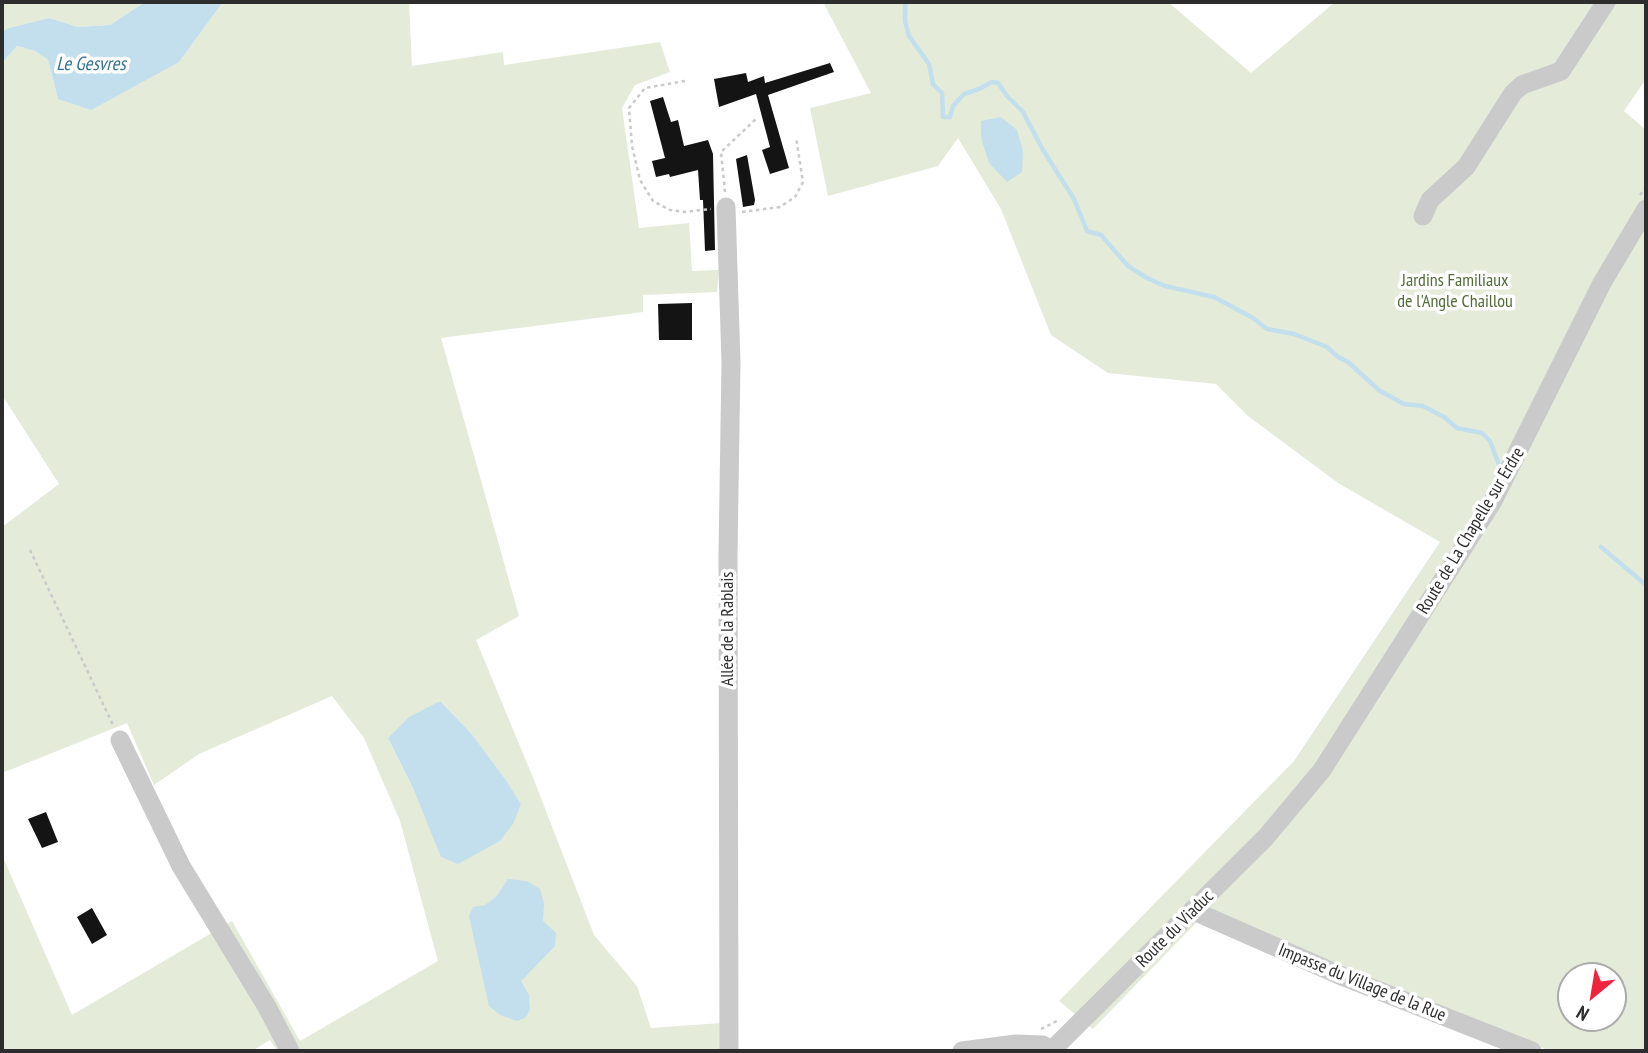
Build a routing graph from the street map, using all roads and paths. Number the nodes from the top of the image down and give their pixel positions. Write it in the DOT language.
graph roads {
  1 [pos="1606,2"];
  2 [pos="685,81"];
  3 [pos="757,118"];
  4 [pos="796,137"];
  5 [pos="1646,209"];
  6 [pos="726,211"];
  7 [pos="1423,216"];
  8 [pos="30,550"];
  9 [pos="120,740"];
  10 [pos="1296,804"];
  11 [pos="1194,911"];
  12 [pos="1063,1018"];
  13 [pos="1032,1033"];
  14 [pos="290,1051"];
  15 [pos="729,1051"];
  16 [pos="962,1051"];
  17 [pos="1051,1051"];
  18 [pos="1532,1051"];
  1 -- 7 [label="street"];
  2 -- 6 [label="path"];
  3 -- 6 [label="path"];
  4 -- 6 [label="path"];
  5 -- 10 [label="street, Route de La Chapelle sur Erdre"];
  6 -- 15 [label="street, Allée de la Rablais"];
  8 -- 9 [label="path"];
  9 -- 14 [label="street"];
  10 -- 11 [label="street, Route du Viaduc"];
  11 -- 17 [label="street, Route du Viaduc"];
  11 -- 18 [label="street, Impasse du Village de la Rue"];
  12 -- 13 [label="path"];
  16 -- 17 [label="street"];
}
